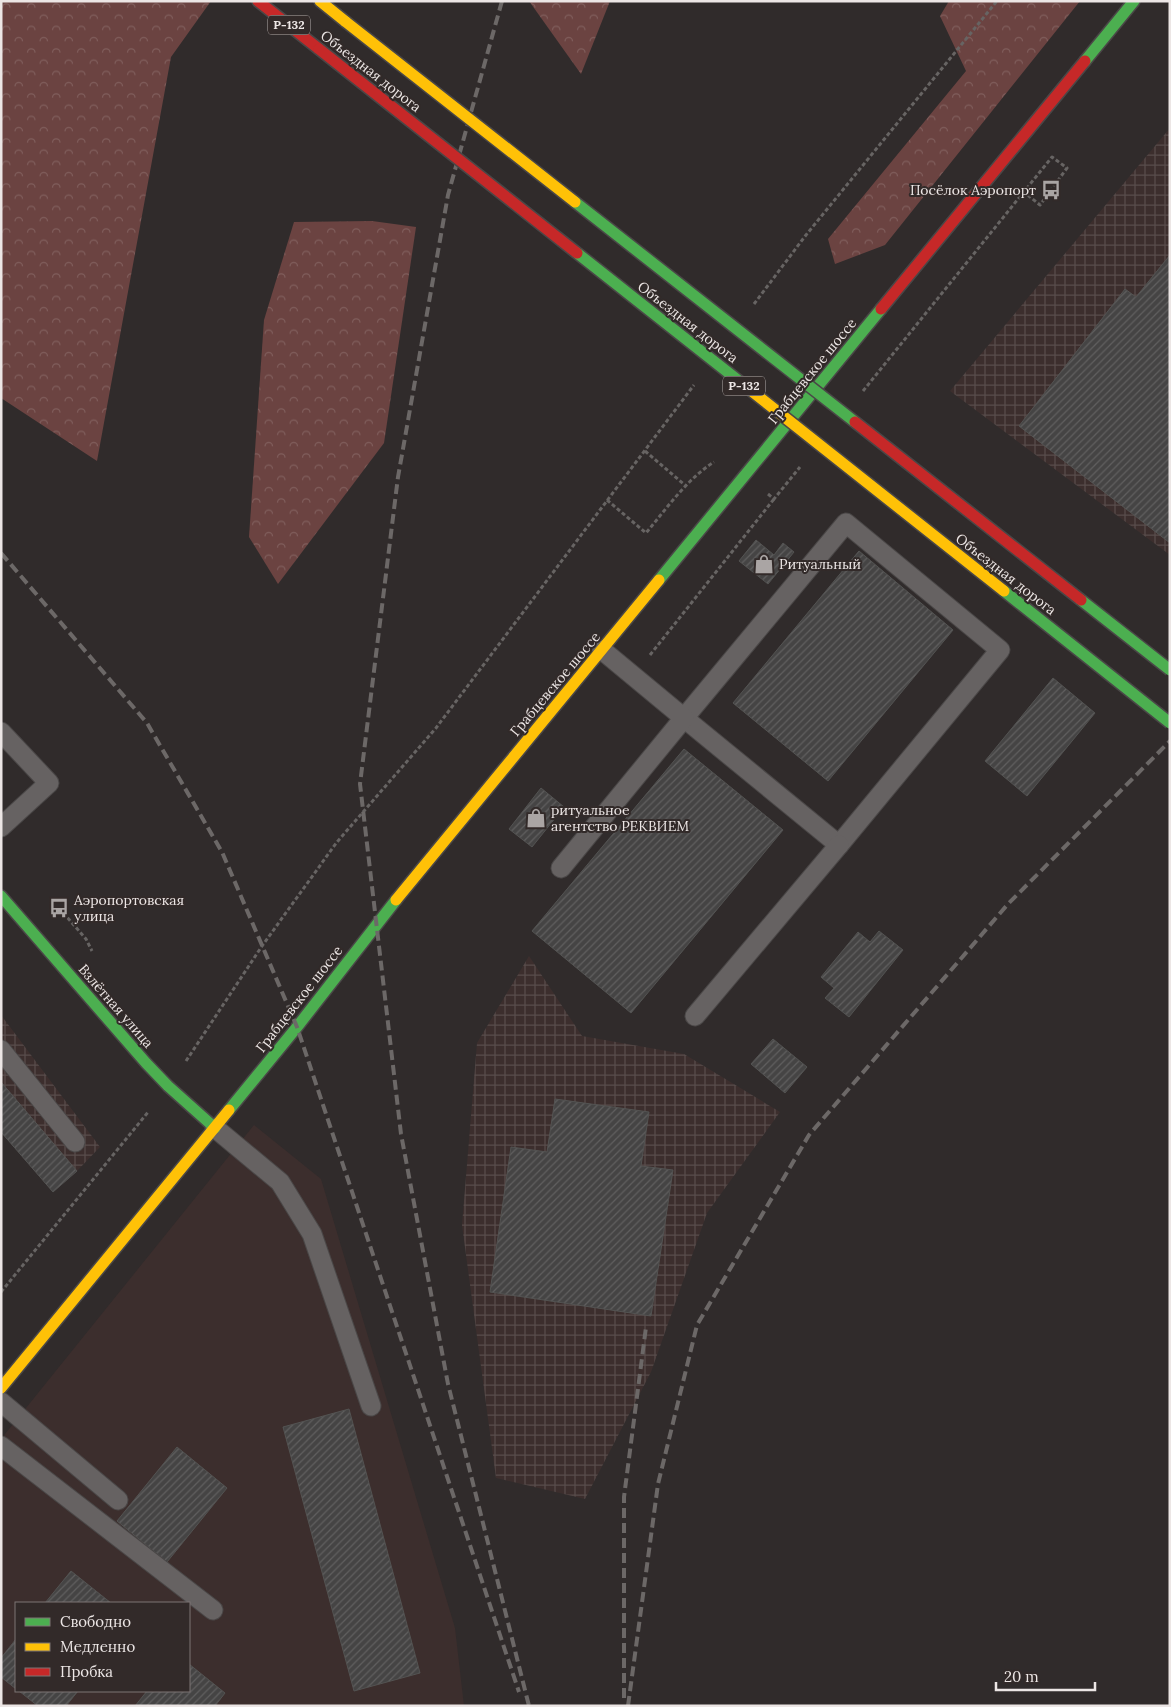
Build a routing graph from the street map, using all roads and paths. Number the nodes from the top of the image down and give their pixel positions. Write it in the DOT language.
graph roads {
  1 [pos="258,1"];
  2 [pos="320,1"];
  3 [pos="997,1"];
  4 [pos="1134,1"];
  5 [pos="1025,193"];
  6 [pos="752,307"];
  7 [pos="699,379"];
  8 [pos="645,451"];
  9 [pos="774,499"];
  10 [pos="608,500"];
  11 [pos="602,650"];
  12 [pos="1170,670"];
  13 [pos="633,676"];
  14 [pos="684,718"];
  15 [pos="1170,723"];
  16 [pos="1,732"];
  17 [pos="1,827"];
  18 [pos="840,845"];
  19 [pos="561,868"];
  20 [pos="1,896"];
  21 [pos="695,1016"];
  22 [pos="1,1050"];
  23 [pos="168,1086"];
  24 [pos="214,1128"];
  25 [pos="75,1142"];
  26 [pos="1,1292"];
  27 [pos="1,1388"];
  28 [pos="1,1402"];
  29 [pos="371,1406"];
  30 [pos="1,1446"];
  31 [pos="118,1500"];
  32 [pos="214,1610"];
  1 -- 15 [label="main road, Объездная дорога / Р-132, bridge"];
  2 -- 12 [label="main road, Объездная дорога / Р-132, bridge"];
  3 -- 6 [label="path"];
  4 -- 11 [label="main road, Грабцевское шоссе"];
  5 -- 5 [label="path"];
  7 -- 8 [label="path"];
  8 -- 10 [label="path"];
  8 -- 10 [label="path"];
  9 -- 13 [label="path"];
  10 -- 23 [label="path"];
  11 -- 13 [label="lane"];
  11 -- 24 [label="main road, Грабцевское шоссе"];
  13 -- 14 [label="lane"];
  14 -- 18 [label="lane"];
  14 -- 18 [label="lane"];
  14 -- 19 [label="lane"];
  16 -- 17 [label="lane"];
  18 -- 21 [label="lane"];
  20 -- 23 [label="main road, Взлётная улица"];
  22 -- 25 [label="lane"];
  23 -- 24 [label="main road, Взлётная улица"];
  23 -- 26 [label="path"];
  24 -- 27 [label="main road, Грабцевское шоссе"];
  24 -- 29 [label="lane"];
  28 -- 31 [label="lane"];
  30 -- 32 [label="lane"];
}
